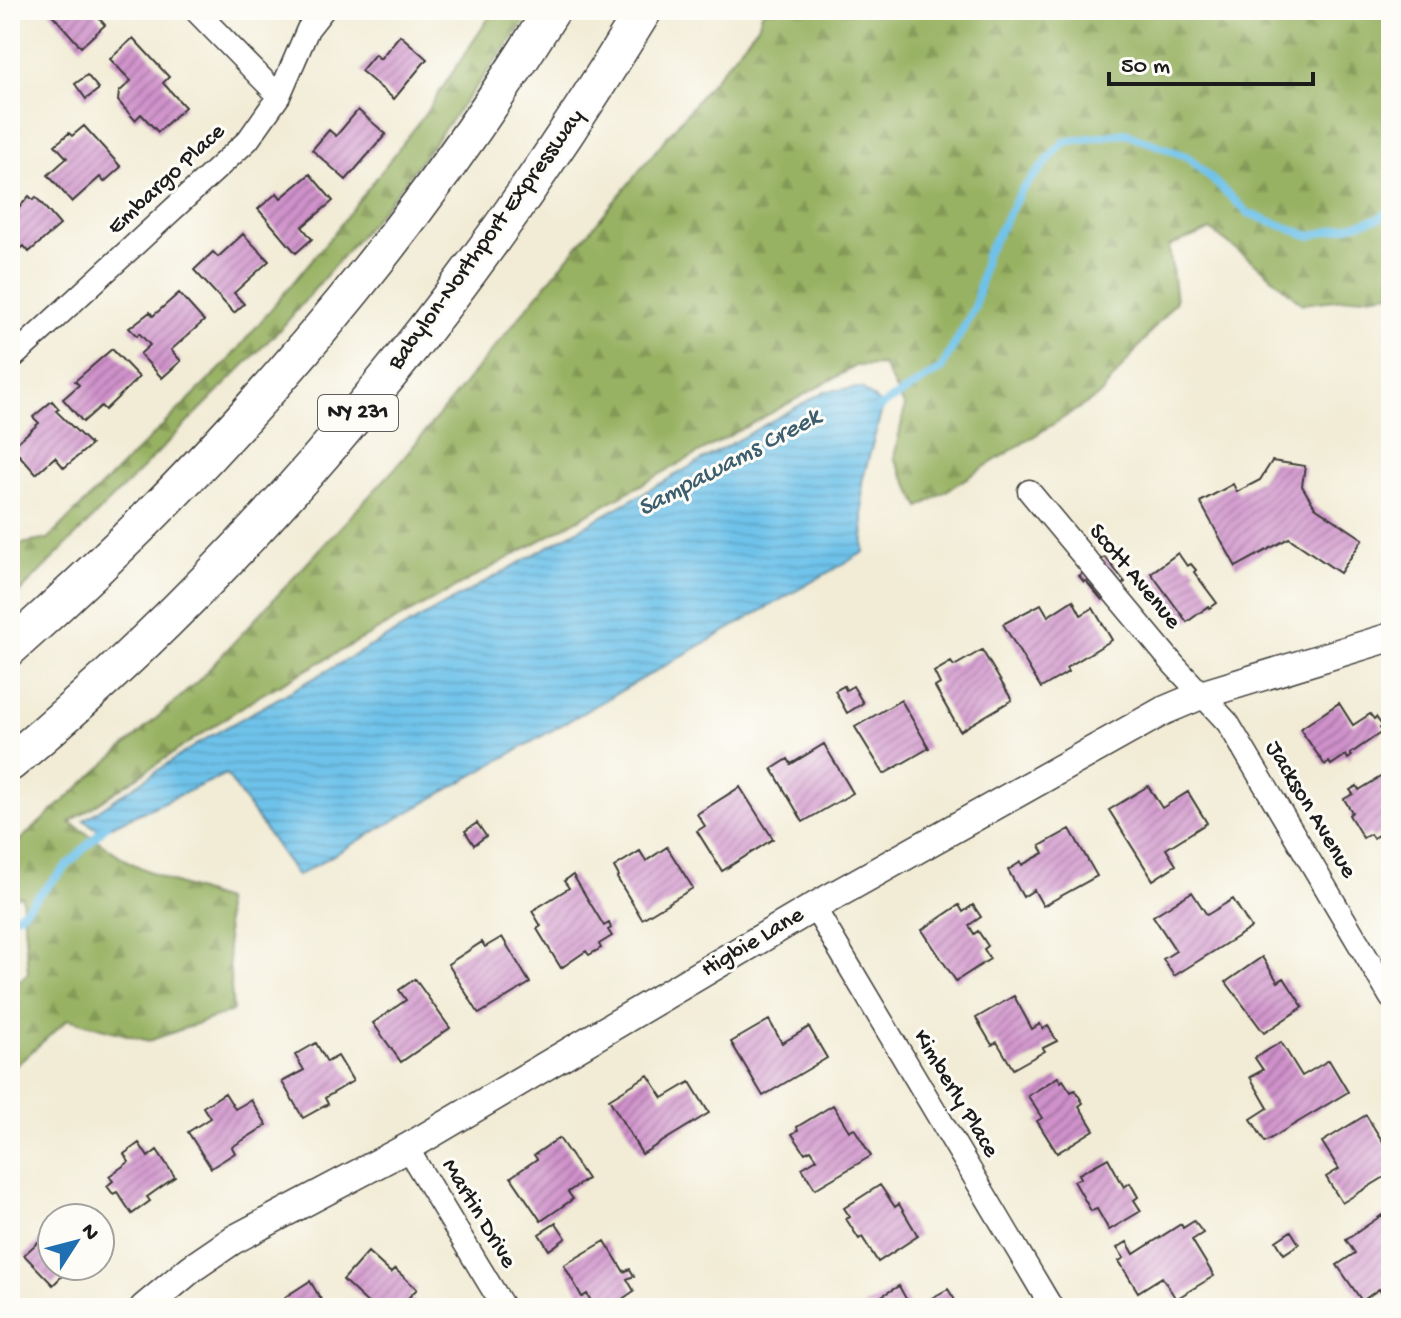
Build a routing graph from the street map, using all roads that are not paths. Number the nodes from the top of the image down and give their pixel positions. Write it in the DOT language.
graph roads {
  1 [pos="195,10"];
  2 [pos="323,10"];
  3 [pos="552,10"];
  4 [pos="644,10"];
  5 [pos="279,96"];
  6 [pos="10,360"];
  7 [pos="1029,491"];
  8 [pos="1391,637"];
  9 [pos="10,648"];
  10 [pos="1201,695"];
  11 [pos="10,763"];
  12 [pos="814,907"];
  13 [pos="1391,998"];
  14 [pos="407,1148"];
  15 [pos="144,1308"];
  16 [pos="504,1308"];
  17 [pos="1052,1308"];
  1 -- 5 [label="street"];
  2 -- 5 [label="street, Embargo Place"];
  3 -- 9 [label="main road"];
  4 -- 11 [label="main road, Babylon-Northport Expressway / NY 231"];
  5 -- 6 [label="street, Embargo Place"];
  7 -- 10 [label="street, Scott Avenue"];
  8 -- 10 [label="street, Higbie Lane"];
  10 -- 12 [label="street, Higbie Lane"];
  10 -- 13 [label="street, Jackson Avenue"];
  12 -- 14 [label="street, Higbie Lane"];
  12 -- 17 [label="street, Kimberly Place"];
  14 -- 15 [label="street, Higbie Lane"];
  14 -- 16 [label="street, Martin Drive"];
}
